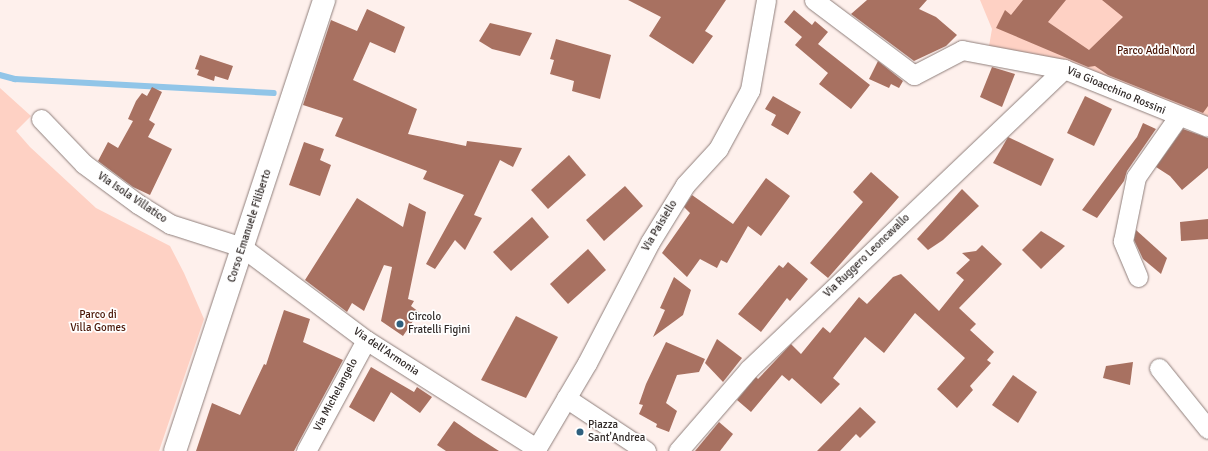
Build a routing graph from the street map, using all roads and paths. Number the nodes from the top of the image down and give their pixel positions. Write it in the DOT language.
graph roads {
  1 [pos="324,0"];
  2 [pos="766,0"];
  3 [pos="814,0"];
  4 [pos="1064,68"];
  5 [pos="1178,117"];
  6 [pos="41,119"];
  7 [pos="1204,121"];
  8 [pos="242,248"];
  9 [pos="1138,277"];
  10 [pos="366,340"];
  11 [pos="1158,368"];
  12 [pos="566,398"];
  13 [pos="1208,429"];
  14 [pos="535,450"];
  15 [pos="175,451"];
  16 [pos="306,451"];
  17 [pos="646,451"];
  18 [pos="678,451"];
  1 -- 8 [label="main road, Corso Emanuele Filiberto"];
  2 -- 12 [label="street, Via Paisiello"];
  3 -- 4 [label="street, Via Gioacchino Rossini"];
  4 -- 5 [label="street, Via Gioacchino Rossini"];
  4 -- 18 [label="street, Via Ruggero Leoncavallo"];
  5 -- 7 [label="street, Via Gioacchino Rossini"];
  5 -- 9 [label="street"];
  6 -- 8 [label="street, Via Isola Villatico"];
  8 -- 10 [label="street, Via dell'Armonia"];
  8 -- 15 [label="main road, Corso Emanuele Filiberto"];
  10 -- 14 [label="street, Via dell'Armonia"];
  10 -- 16 [label="street, Via Michelangelo"];
  11 -- 13 [label="street"];
  12 -- 14 [label="street, Via Paisiello"];
  12 -- 17 [label="street"];
}
